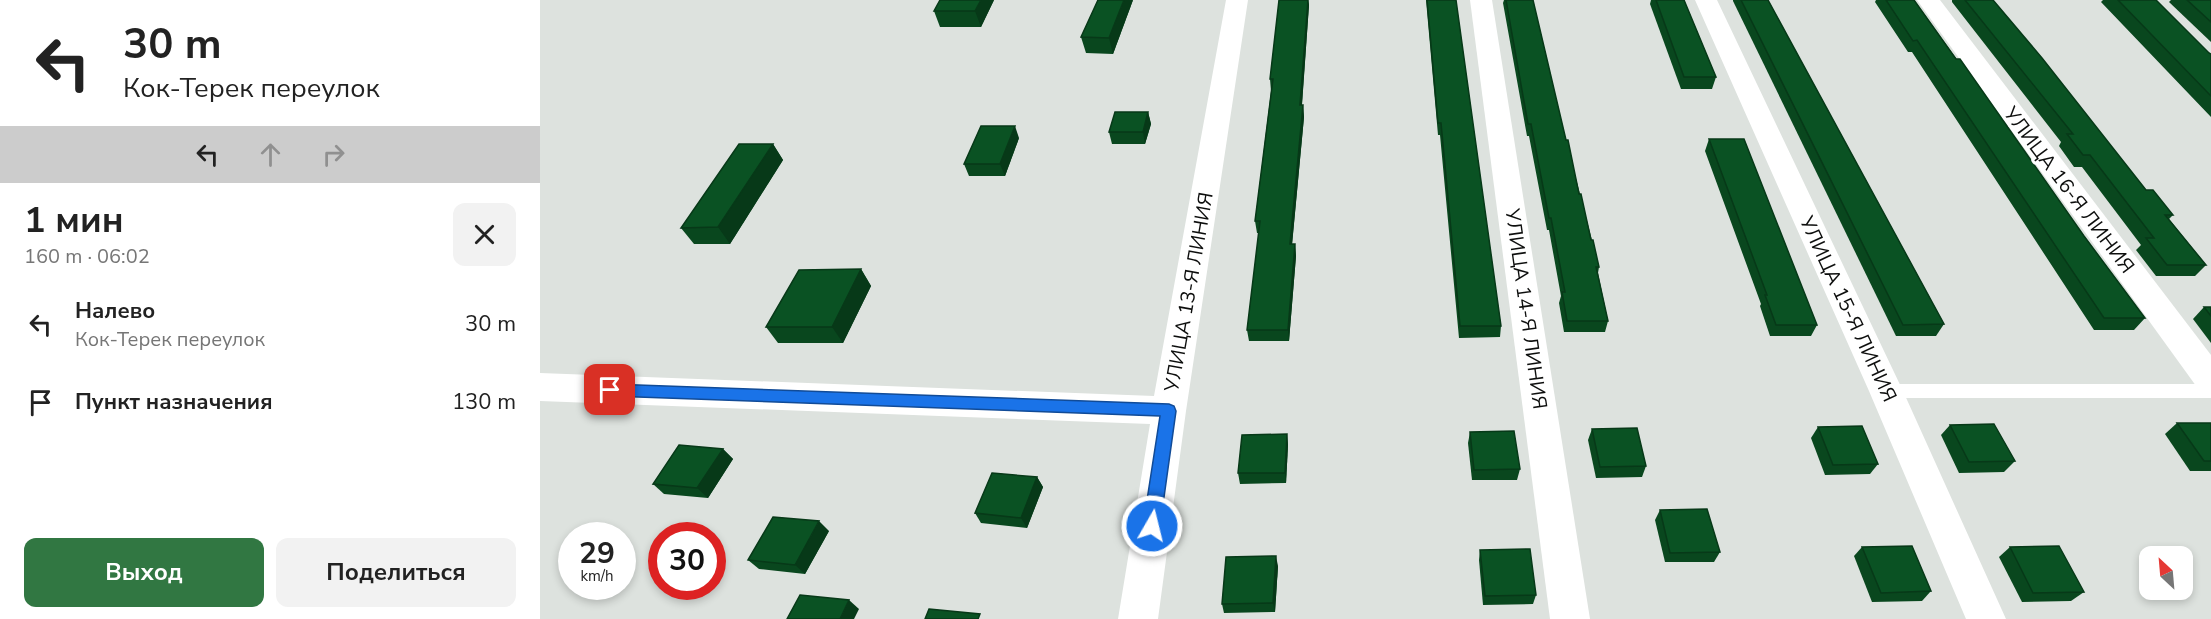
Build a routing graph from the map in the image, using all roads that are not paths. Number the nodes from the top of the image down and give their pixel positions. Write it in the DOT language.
graph roads {
  1 [pos="1237,0"];
  2 [pos="1480,0"];
  3 [pos="1706,0"];
  4 [pos="1928,0"];
  5 [pos="2211,380"];
  6 [pos="540,387"];
  7 [pos="1886,391"];
  8 [pos="2211,391"];
  9 [pos="1169,411"];
  10 [pos="1138,619"];
  11 [pos="1570,619"];
  12 [pos="1986,619"];
  1 -- 9 [label="street, УЛИЦА 13-Я ЛИНИЯ"];
  2 -- 11 [label="street, УЛИЦА 14-Я ЛИНИЯ"];
  3 -- 7 [label="street, УЛИЦА 15-Я ЛИНИЯ"];
  4 -- 5 [label="street, УЛИЦА 16-Я ЛИНИЯ"];
  6 -- 9 [label="street"];
  7 -- 8 [label="lane"];
  7 -- 12 [label="street, УЛИЦА 15-Я ЛИНИЯ"];
  9 -- 10 [label="street, УЛИЦА 13-Я ЛИНИЯ"];
}
